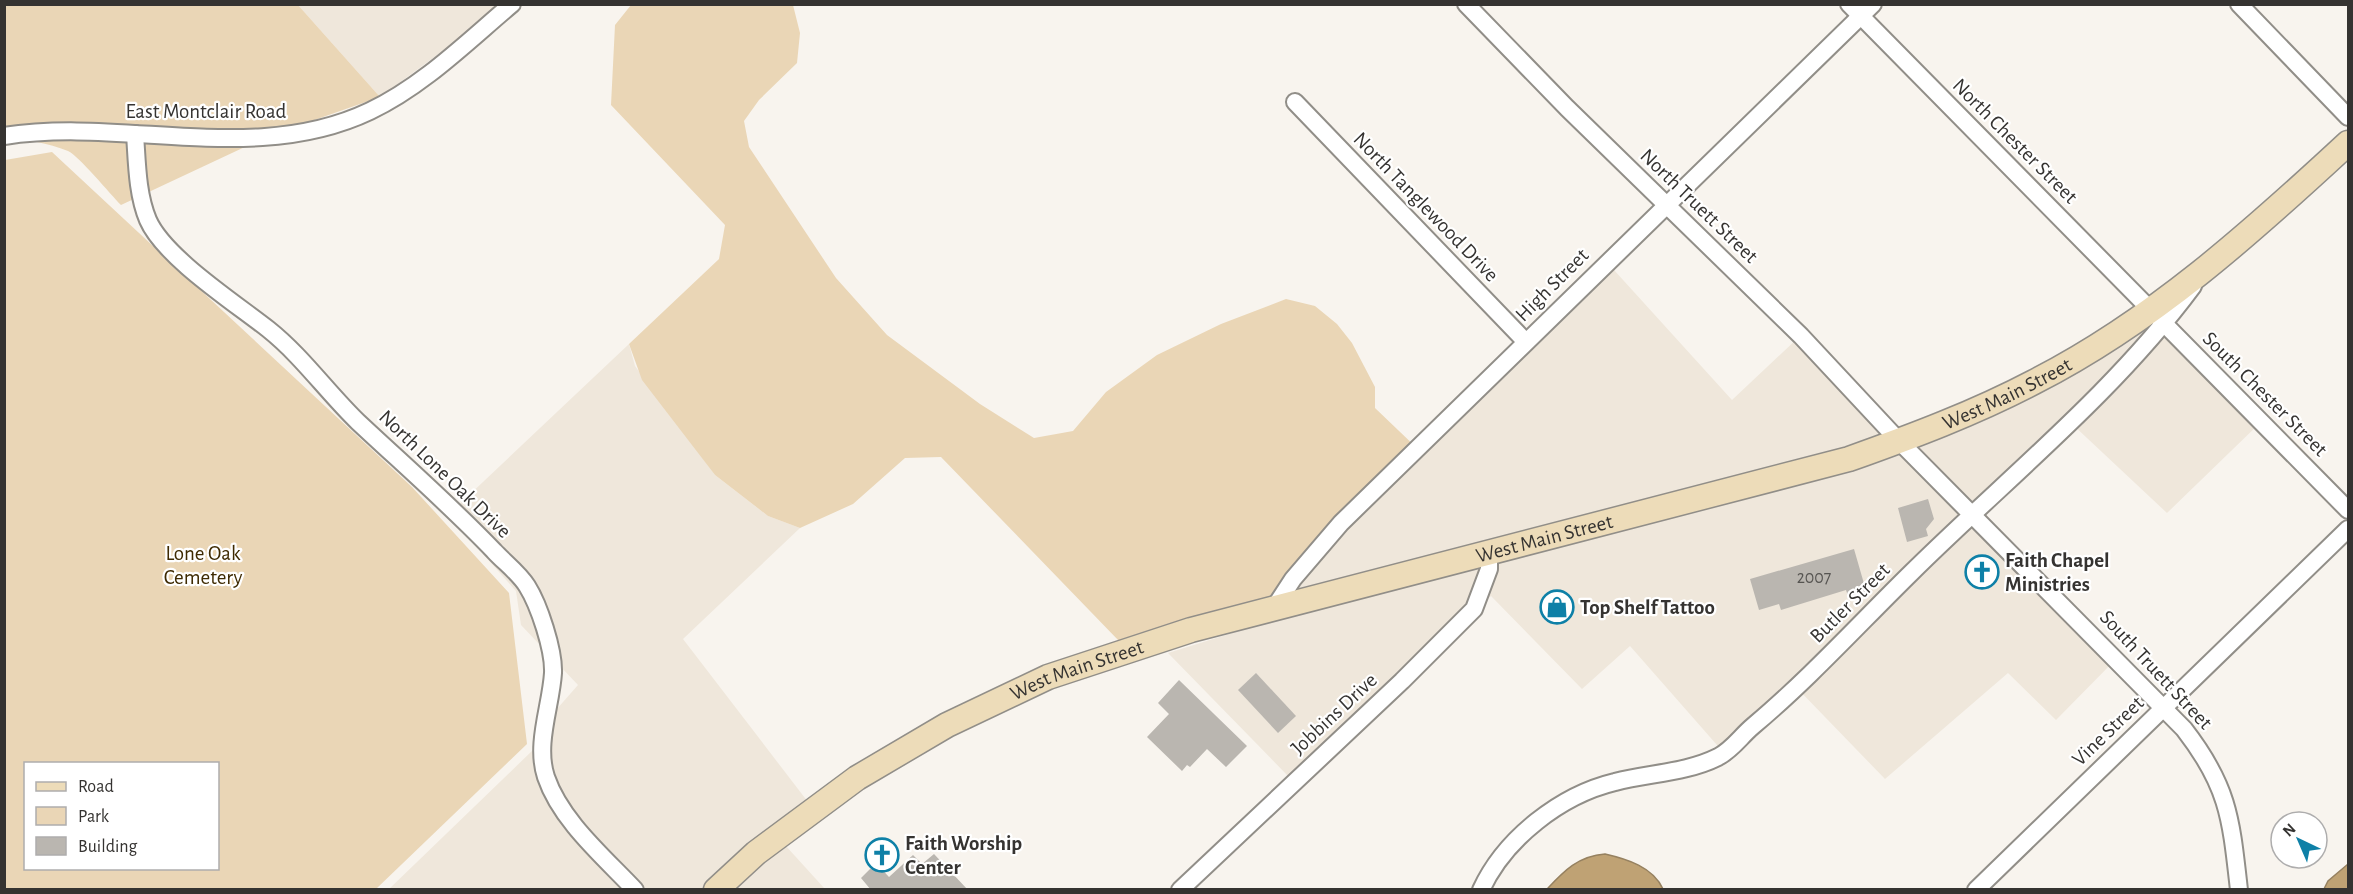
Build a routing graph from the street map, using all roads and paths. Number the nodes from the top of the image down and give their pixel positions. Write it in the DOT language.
graph roads {
  1 [pos="512,4"];
  2 [pos="1466,4"];
  3 [pos="2239,4"];
  4 [pos="1861,8"];
  5 [pos="1295,102"];
  6 [pos="2349,117"];
  7 [pos="135,135"];
  8 [pos="4,136"];
  9 [pos="2349,143"];
  10 [pos="1666,204"];
  11 [pos="2158,316"];
  12 [pos="1526,342"];
  13 [pos="1899,441"];
  14 [pos="2349,510"];
  15 [pos="1973,514"];
  16 [pos="2349,529"];
  17 [pos="1489,554"];
  18 [pos="1274,608"];
  19 [pos="2164,708"];
  20 [pos="1182,889"];
  21 [pos="635,890"];
  22 [pos="716,890"];
  23 [pos="1481,890"];
  24 [pos="1976,890"];
  25 [pos="2239,890"];
  1 -- 7 [label="street, East Montclair Road"];
  2 -- 10 [label="street, North Truett Street"];
  3 -- 6 [label="street"];
  4 -- 10 [label="street, High Street"];
  4 -- 11 [label="street, North Chester Street"];
  5 -- 12 [label="street, North Tanglewood Drive"];
  7 -- 8 [label="street, East Montclair Road"];
  7 -- 21 [label="street, North Lone Oak Drive"];
  9 -- 11 [label="main road, West Main Street"];
  10 -- 12 [label="street, High Street"];
  10 -- 13 [label="street, North Truett Street"];
  11 -- 13 [label="main road, West Main Street"];
  11 -- 14 [label="street, South Chester Street"];
  11 -- 15 [label="street, Butler Street"];
  12 -- 18 [label="street, High Street"];
  13 -- 15 [label="street, South Truett Street"];
  13 -- 17 [label="main road, West Main Street"];
  15 -- 19 [label="street, South Truett Street"];
  15 -- 23 [label="street, Butler Street"];
  16 -- 19 [label="street, Vine Street"];
  17 -- 18 [label="main road, West Main Street"];
  17 -- 20 [label="street, Jobbins Drive"];
  18 -- 22 [label="main road, West Main Street"];
  19 -- 24 [label="street, Vine Street"];
  19 -- 25 [label="street, South Truett Street"];
}
